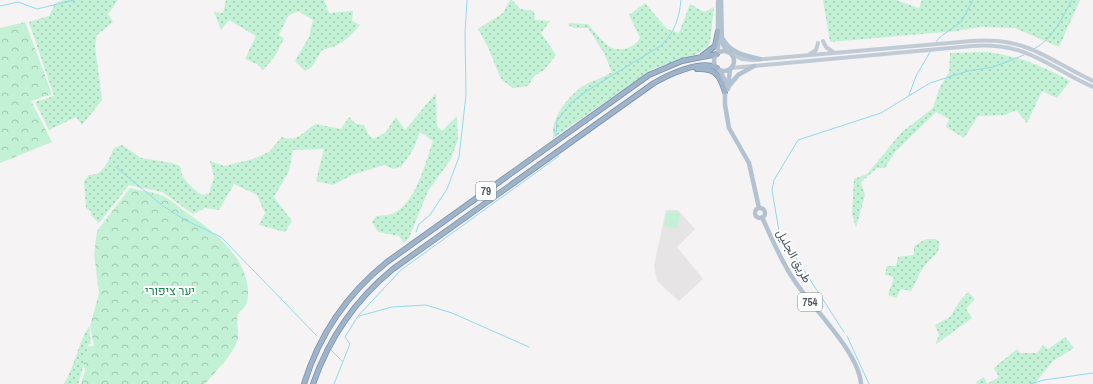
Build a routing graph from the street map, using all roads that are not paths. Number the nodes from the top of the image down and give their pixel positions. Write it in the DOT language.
graph roads {
  1 [pos="720,0"];
  2 [pos="718,31"];
  3 [pos="722,36"];
  4 [pos="729,52"];
  5 [pos="838,53"];
  6 [pos="718,54"];
  7 [pos="807,55"];
  8 [pos="700,56"];
  9 [pos="760,59"];
  10 [pos="754,66"];
  11 [pos="687,69"];
  12 [pos="718,69"];
  13 [pos="731,69"];
  14 [pos="1093,81"];
  15 [pos="1093,87"];
  16 [pos="727,91"];
  17 [pos="304,384"];
  18 [pos="313,384"];
  19 [pos="861,384"];
  1 -- 2 [label="main road"];
  1 -- 3 [label="main road"];
  2 -- 6 [label="main road"];
  2 -- 8 [label="highway"];
  3 -- 4 [label="main road"];
  3 -- 9 [label="main road"];
  4 -- 6 [label="main road"];
  4 -- 9 [label="main road"];
  4 -- 13 [label="main road"];
  5 -- 7 [label="main road"];
  5 -- 7 [label="main road"];
  5 -- 14 [label="main road"];
  6 -- 8 [label="highway, 79"];
  6 -- 12 [label="main road"];
  7 -- 9 [label="main road"];
  8 -- 17 [label="highway, 79"];
  10 -- 13 [label="main road"];
  10 -- 15 [label="main road"];
  10 -- 16 [label="main road"];
  11 -- 12 [label="highway, 79"];
  11 -- 16 [label="highway"];
  11 -- 18 [label="highway, 79"];
  12 -- 13 [label="main road"];
  12 -- 16 [label="main road"];
  13 -- 16 [label="main road"];
  16 -- 19 [label="main road, طريق الجليل / 754"];
}
